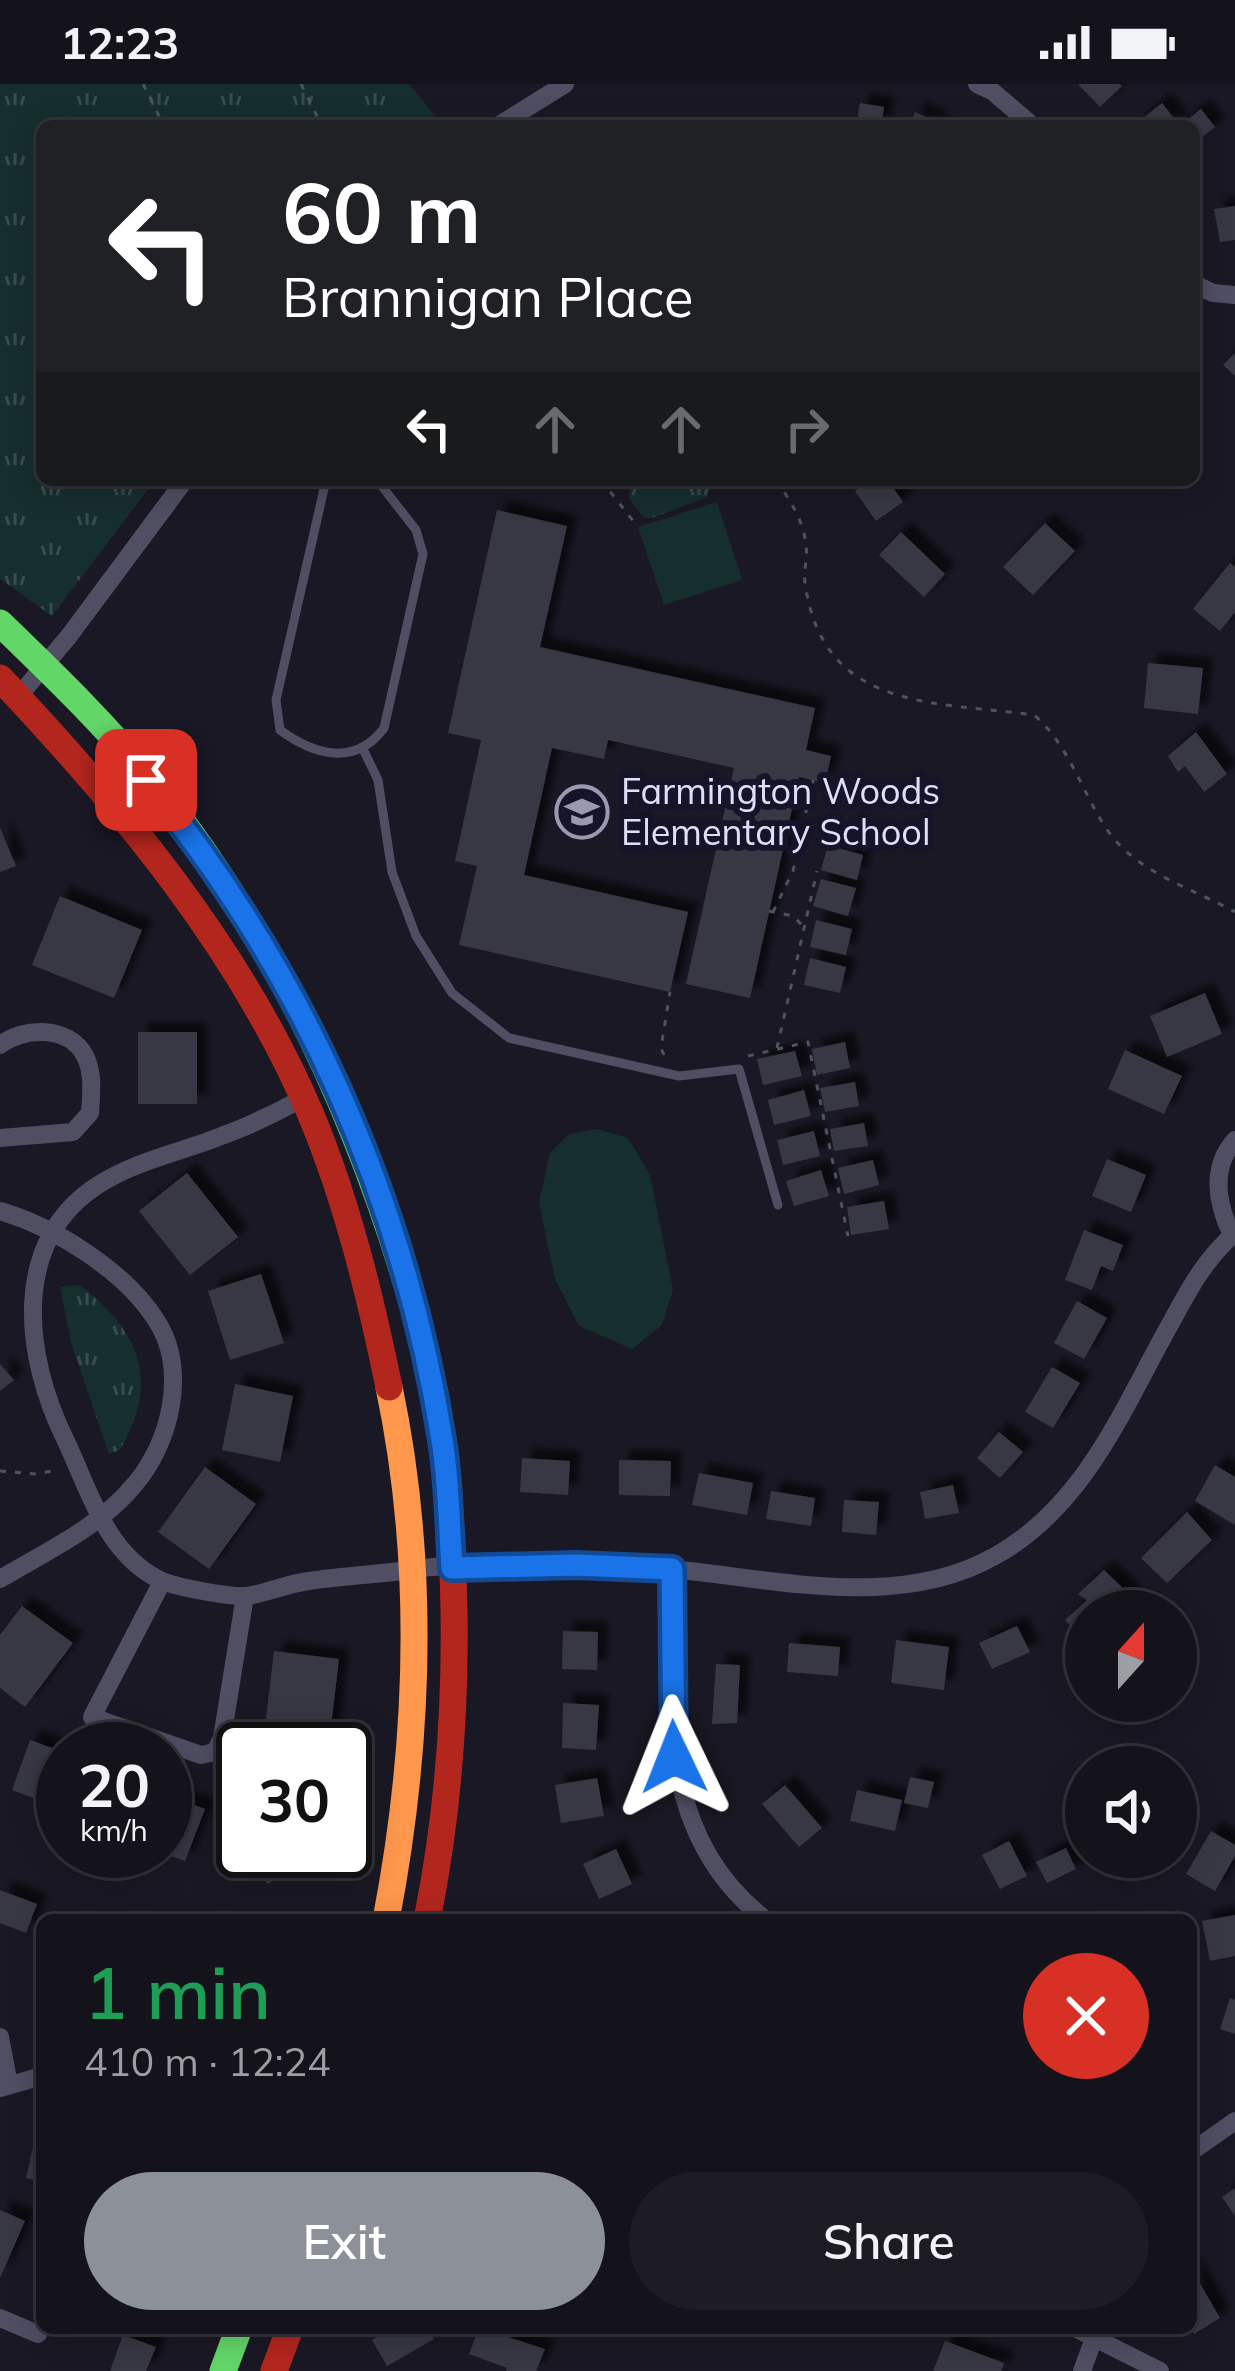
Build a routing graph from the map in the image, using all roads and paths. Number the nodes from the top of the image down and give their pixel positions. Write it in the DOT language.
graph roads {
  1 [pos="142,84"];
  2 [pos="301,84"];
  3 [pos="566,84"];
  4 [pos="977,84"];
  5 [pos="161,120"];
  6 [pos="319,120"];
  7 [pos="508,120"];
  8 [pos="1027,120"];
  9 [pos="1200,287"];
  10 [pos="1235,295"];
  11 [pos="180,486"];
  12 [pos="325,486"];
  13 [pos="381,486"];
  14 [pos="606,486"];
  15 [pos="780,486"];
  16 [pos="638,527"];
  17 [pos="0,623"];
  18 [pos="45,665"];
  19 [pos="9,687"];
  20 [pos="362,747"];
  21 [pos="813,780"];
  22 [pos="817,872"];
  23 [pos="1235,912"];
  24 [pos="805,927"];
  25 [pos="670,992"];
  26 [pos="0,1045"];
  27 [pos="777,1049"];
  28 [pos="730,1060"];
  29 [pos="668,1064"];
  30 [pos="303,1098"];
  31 [pos="0,1138"];
  32 [pos="1235,1140"];
  33 [pos="778,1205"];
  34 [pos="0,1211"];
  35 [pos="54,1231"];
  36 [pos="1233,1234"];
  37 [pos="848,1236"];
  38 [pos="77,1464"];
  39 [pos="0,1471"];
  40 [pos="98,1520"];
  41 [pos="415,1568"];
  42 [pos="452,1568"];
  43 [pos="672,1569"];
  44 [pos="0,1579"];
  45 [pos="162,1582"];
  46 [pos="245,1596"];
  47 [pos="387,1914"];
  48 [pos="428,1914"];
  49 [pos="759,1914"];
  50 [pos="0,2037"];
  51 [pos="36,2078"];
  52 [pos="4,2086"];
  53 [pos="1235,2121"];
  54 [pos="1197,2148"];
  55 [pos="0,2318"];
  56 [pos="36,2333"];
  57 [pos="237,2334"];
  58 [pos="288,2334"];
  59 [pos="1095,2334"];
  60 [pos="1099,2334"];
  61 [pos="223,2371"];
  62 [pos="274,2371"];
  63 [pos="1082,2371"];
  64 [pos="1160,2371"];
  1 -- 5 [label="path"];
  2 -- 6 [label="path"];
  3 -- 7 [label="street"];
  4 -- 8 [label="street"];
  9 -- 10 [label="street"];
  11 -- 18 [label="street"];
  12 -- 20 [label="lane"];
  13 -- 20 [label="lane"];
  14 -- 16 [label="path"];
  15 -- 23 [label="path"];
  17 -- 18 [label="main road"];
  18 -- 19 [label="street"];
  18 -- 42 [label="main road"];
  19 -- 30 [label="main road"];
  20 -- 33 [label="lane"];
  21 -- 24 [label="path"];
  22 -- 24 [label="path"];
  24 -- 27 [label="path"];
  25 -- 29 [label="path"];
  26 -- 31 [label="street"];
  27 -- 28 [label="path"];
  27 -- 37 [label="path"];
  30 -- 35 [label="street"];
  30 -- 41 [label="main road"];
  32 -- 36 [label="street"];
  34 -- 35 [label="street"];
  35 -- 38 [label="street"];
  35 -- 40 [label="street"];
  36 -- 43 [label="street"];
  38 -- 39 [label="path"];
  38 -- 40 [label="street"];
  40 -- 44 [label="street"];
  40 -- 45 [label="street"];
  41 -- 42 [label="street"];
  41 -- 46 [label="street"];
  41 -- 47 [label="main road"];
  42 -- 43 [label="street"];
  42 -- 48 [label="main road"];
  43 -- 49 [label="street"];
  45 -- 46 [label="street"];
  45 -- 46 [label="street"];
  50 -- 52 [label="street"];
  51 -- 52 [label="street"];
  53 -- 54 [label="street"];
  55 -- 56 [label="street"];
  57 -- 61 [label="main road"];
  58 -- 62 [label="main road"];
  59 -- 63 [label="street"];
  60 -- 64 [label="street"];
}
